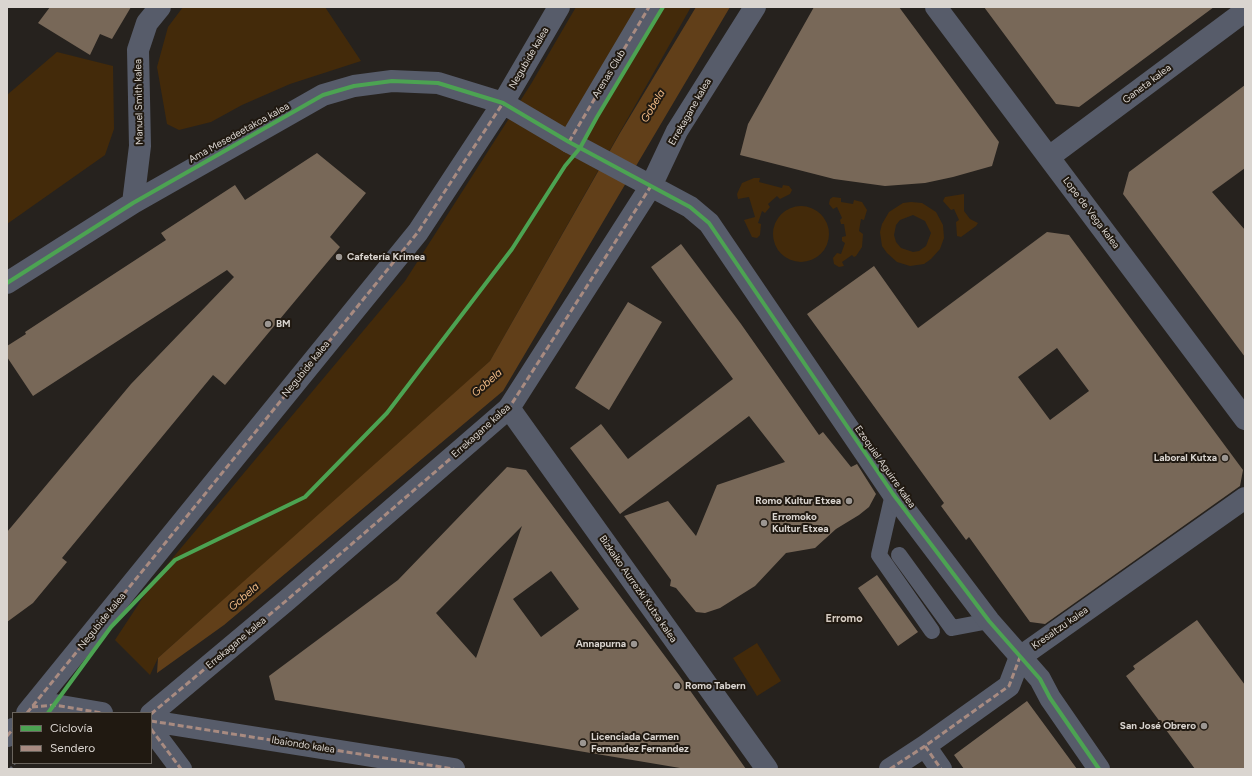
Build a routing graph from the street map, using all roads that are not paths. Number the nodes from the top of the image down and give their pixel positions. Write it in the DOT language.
graph roads {
  1 [pos="160,7"];
  2 [pos="559,7"];
  3 [pos="649,7"];
  4 [pos="755,7"];
  5 [pos="936,7"];
  6 [pos="1245,11"];
  7 [pos="502,103"];
  8 [pos="575,145"];
  9 [pos="1049,157"];
  10 [pos="651,186"];
  11 [pos="133,203"];
  12 [pos="7,283"];
  13 [pos="509,408"];
  14 [pos="1245,419"];
  15 [pos="893,494"];
  16 [pos="1245,498"];
  17 [pos="899,555"];
  18 [pos="989,621"];
  19 [pos="932,631"];
  20 [pos="1020,657"];
  21 [pos="30,710"];
  22 [pos="96,712"];
  23 [pos="152,713"];
  24 [pos="152,721"];
  25 [pos="152,730"];
  26 [pos="925,746"];
  27 [pos="181,769"];
  28 [pos="454,769"];
  29 [pos="767,769"];
  30 [pos="890,769"];
  31 [pos="941,769"];
  32 [pos="1099,769"];
  1 -- 11 [label="street, Manuel Smith kalea"];
  2 -- 7 [label="street, Negubide kalea"];
  3 -- 8 [label="street, Arenas Club"];
  4 -- 10 [label="street, Errekagane kalea"];
  5 -- 9 [label="street, Lope de Vega kalea"];
  6 -- 9 [label="street, Ganeta kalea"];
  7 -- 8 [label="street"];
  7 -- 11 [label="street, Ama Mesedeetakoa kalea"];
  7 -- 21 [label="street, Negubide kalea"];
  8 -- 10 [label="street, Ezequiel Aguirre kalea"];
  9 -- 14 [label="street, Lope de Vega kalea"];
  10 -- 13 [label="street, Errekagane kalea"];
  10 -- 15 [label="street, Ezequiel Aguirre kalea"];
  11 -- 12 [label="street, Ama Mesedeetakoa kalea"];
  13 -- 23 [label="street, Errekagane kalea"];
  13 -- 29 [label="street, Bizkaiko Aurrezki Kutxa kalea"];
  15 -- 18 [label="street, Ezequiel Aguirre kalea"];
  15 -- 19 [label="lane"];
  16 -- 20 [label="street, Kresaltzu kalea"];
  17 -- 18 [label="lane"];
  18 -- 20 [label="street, Ezequiel Aguirre kalea"];
  20 -- 26 [label="street"];
  20 -- 32 [label="street, Ezequiel Aguirre kalea"];
  21 -- 22 [label="street"];
  24 -- 28 [label="street, Ibaiondo kalea"];
  25 -- 27 [label="street"];
  26 -- 30 [label="street"];
  26 -- 31 [label="street"];
}
